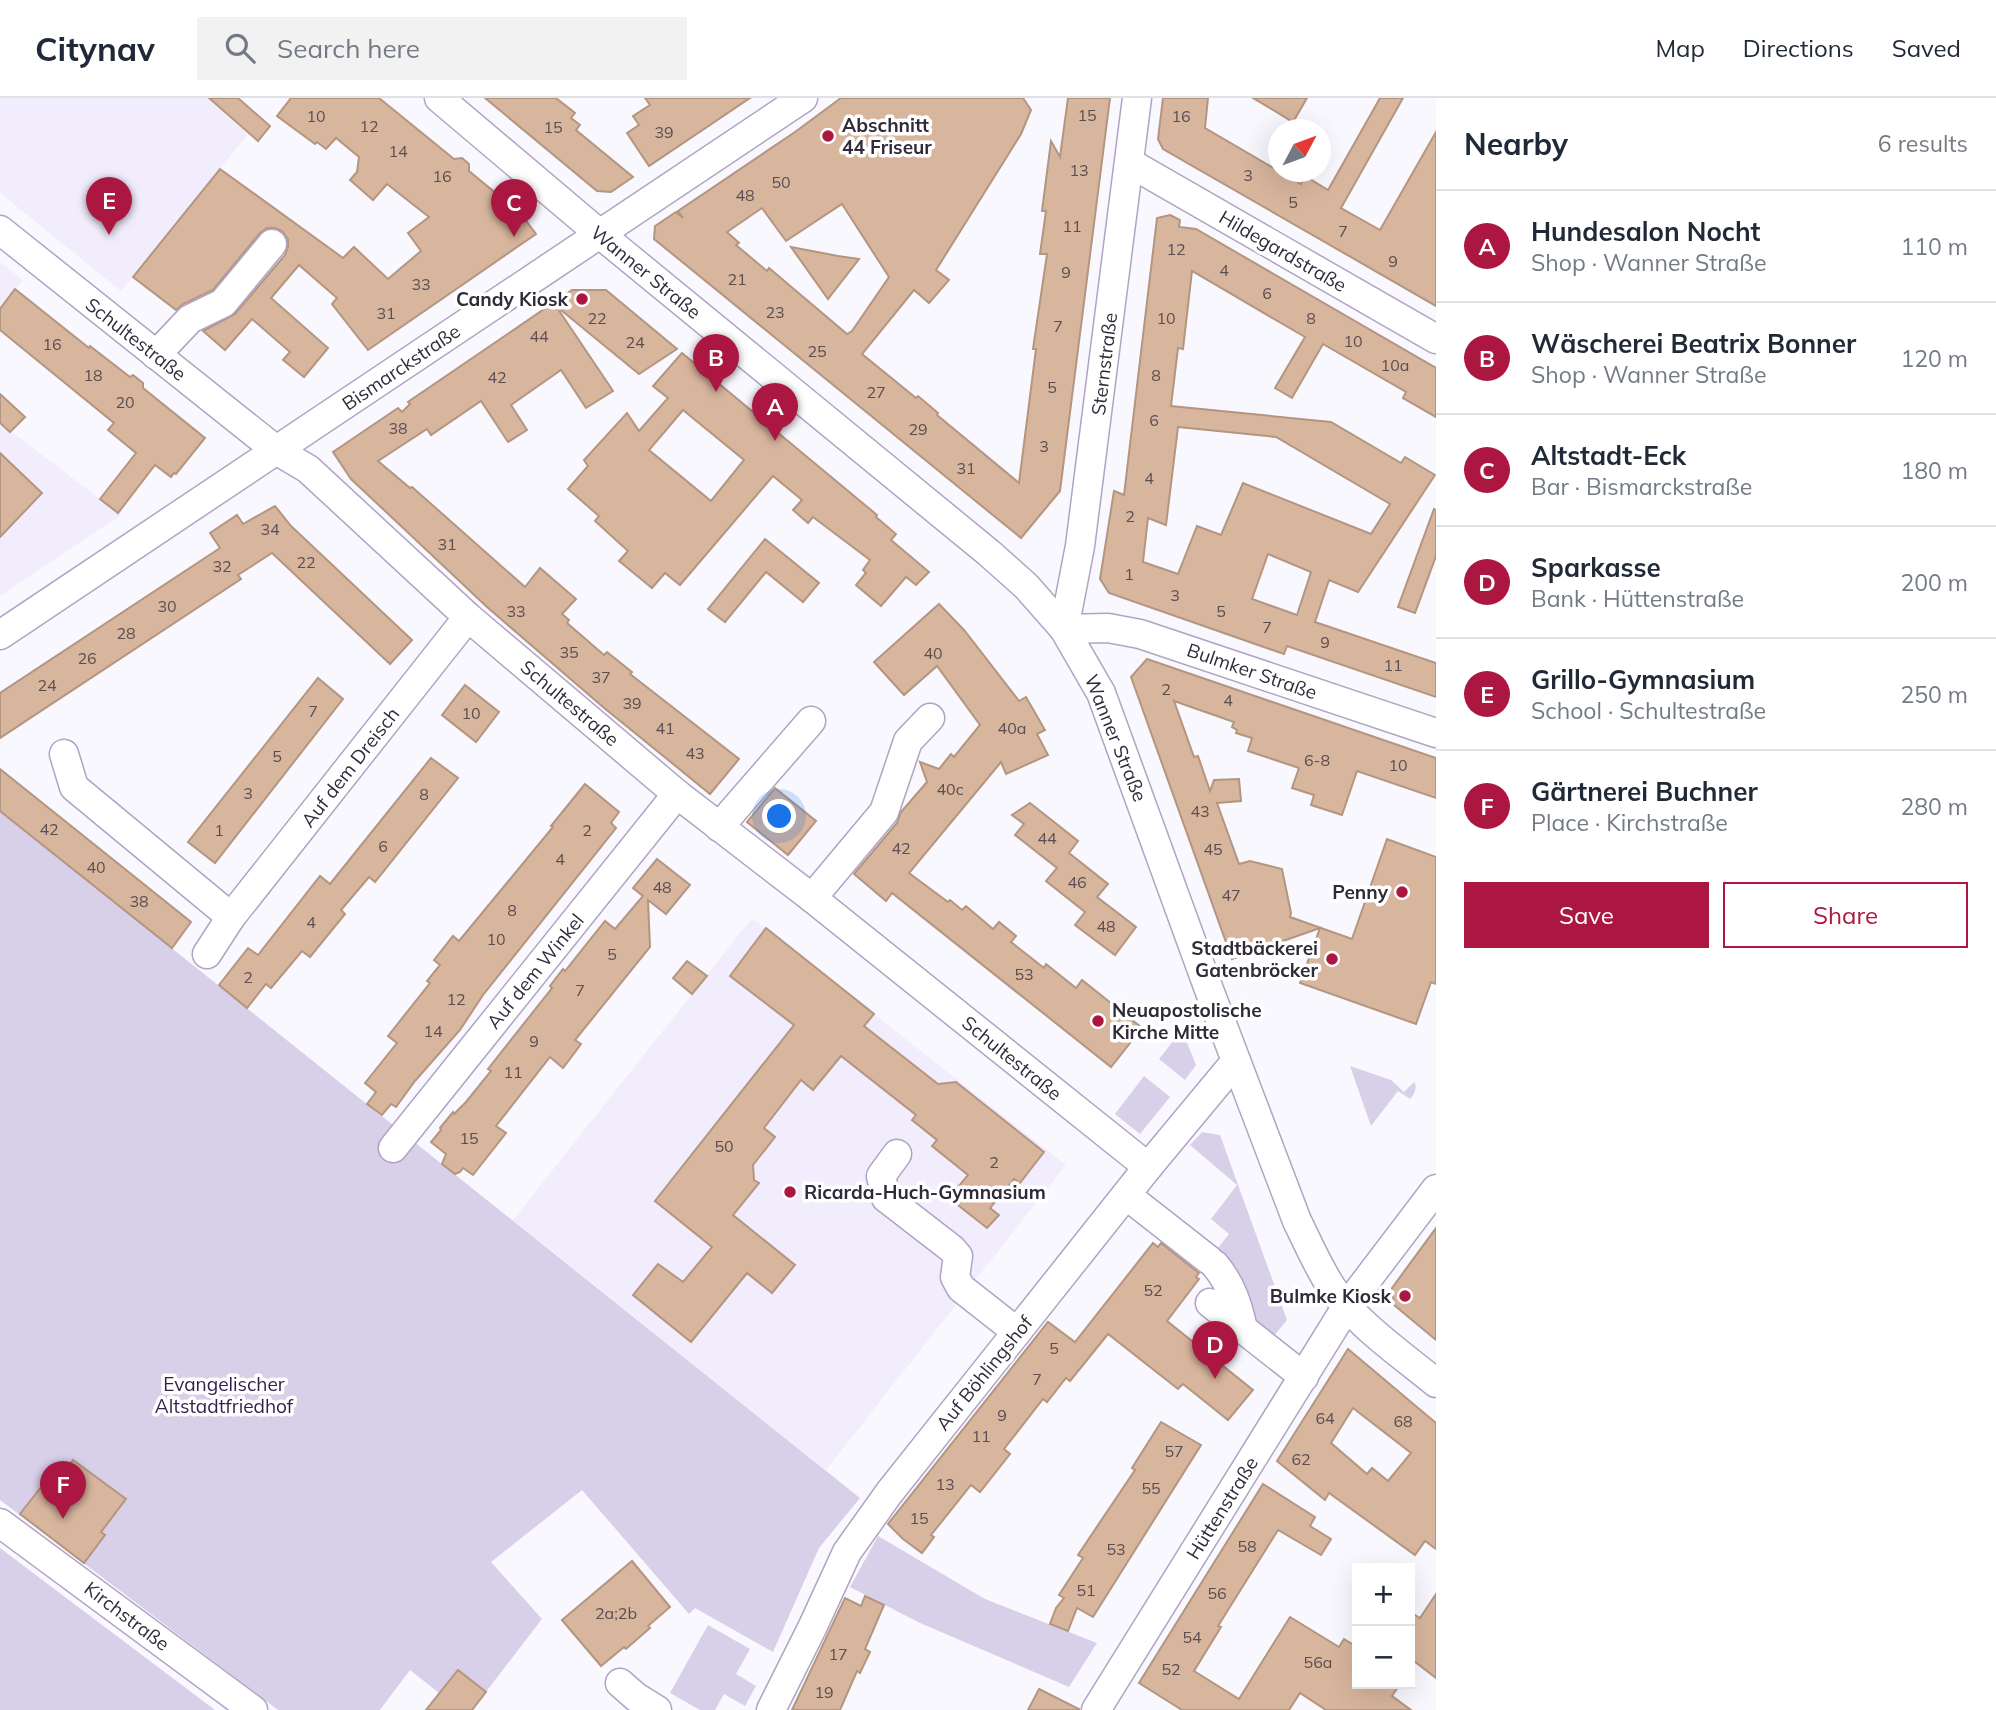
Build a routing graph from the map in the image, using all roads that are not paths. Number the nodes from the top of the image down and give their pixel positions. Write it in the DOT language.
graph roads {
  1 [pos="439,98"];
  2 [pos="803,98"];
  3 [pos="1137,98"];
  4 [pos="1130,163"];
  5 [pos="601,235"];
  6 [pos="5,242"];
  7 [pos="272,244"];
  8 [pos="1436,338"];
  9 [pos="156,355"];
  10 [pos="276,450"];
  11 [pos="468,617"];
  12 [pos="1064,629"];
  13 [pos="0,635"];
  14 [pos="930,718"];
  15 [pos="811,721"];
  16 [pos="1436,733"];
  17 [pos="64,754"];
  18 [pos="677,794"];
  19 [pos="719,827"];
  20 [pos="812,898"];
  21 [pos="231,917"];
  22 [pos="206,954"];
  23 [pos="1236,1061"];
  24 [pos="393,1148"];
  25 [pos="897,1154"];
  26 [pos="1148,1167"];
  27 [pos="1436,1189"];
  28 [pos="1126,1195"];
  29 [pos="1210,1303"];
  30 [pos="1347,1306"];
  31 [pos="1243,1329"];
  32 [pos="1017,1332"];
  33 [pos="1304,1377"];
  34 [pos="1436,1383"];
  35 [pos="0,1523"];
  36 [pos="620,1683"];
  37 [pos="1103,1707"];
  38 [pos="253,1710"];
  39 [pos="657,1710"];
  40 [pos="771,1710"];
  1 -- 5 [label="street, Wanner Straße"];
  2 -- 5 [label="street, Bismarckstraße"];
  3 -- 4 [label="street, Sternstraße"];
  4 -- 8 [label="street, Hildegardstraße"];
  4 -- 12 [label="street, Sternstraße"];
  5 -- 10 [label="street, Bismarckstraße"];
  5 -- 12 [label="street, Wanner Straße"];
  6 -- 9 [label="street, Schultestraße"];
  7 -- 9 [label="street"];
  9 -- 10 [label="street, Schultestraße"];
  10 -- 11 [label="street, Schultestraße"];
  10 -- 13 [label="street, Bismarckstraße"];
  11 -- 18 [label="street, Schultestraße"];
  11 -- 21 [label="street, Auf dem Dreisch"];
  12 -- 16 [label="street, Bulmker Straße"];
  12 -- 23 [label="street, Wanner Straße"];
  14 -- 20 [label="street"];
  15 -- 19 [label="street"];
  17 -- 21 [label="street"];
  18 -- 19 [label="street, Schultestraße"];
  18 -- 24 [label="street, Auf dem Winkel"];
  19 -- 20 [label="street, Schultestraße"];
  20 -- 26 [label="street, Schultestraße"];
  21 -- 22 [label="street, Auf dem Dreisch"];
  23 -- 26 [label="street, Auf Böhlingshof"];
  23 -- 30 [label="street, Wanner Straße"];
  25 -- 32 [label="street"];
  26 -- 28 [label="street, Auf Böhlingshof"];
  27 -- 30 [label="street, Hüttenstraße"];
  28 -- 31 [label="street"];
  28 -- 32 [label="street, Auf Böhlingshof"];
  29 -- 31 [label="street"];
  30 -- 33 [label="street, Hüttenstraße"];
  30 -- 34 [label="street, Wanner Straße"];
  31 -- 33 [label="street"];
  32 -- 40 [label="street, Auf Böhlingshof"];
  33 -- 37 [label="street, Hüttenstraße"];
  35 -- 38 [label="street, Kirchstraße"];
  36 -- 39 [label="street"];
}
